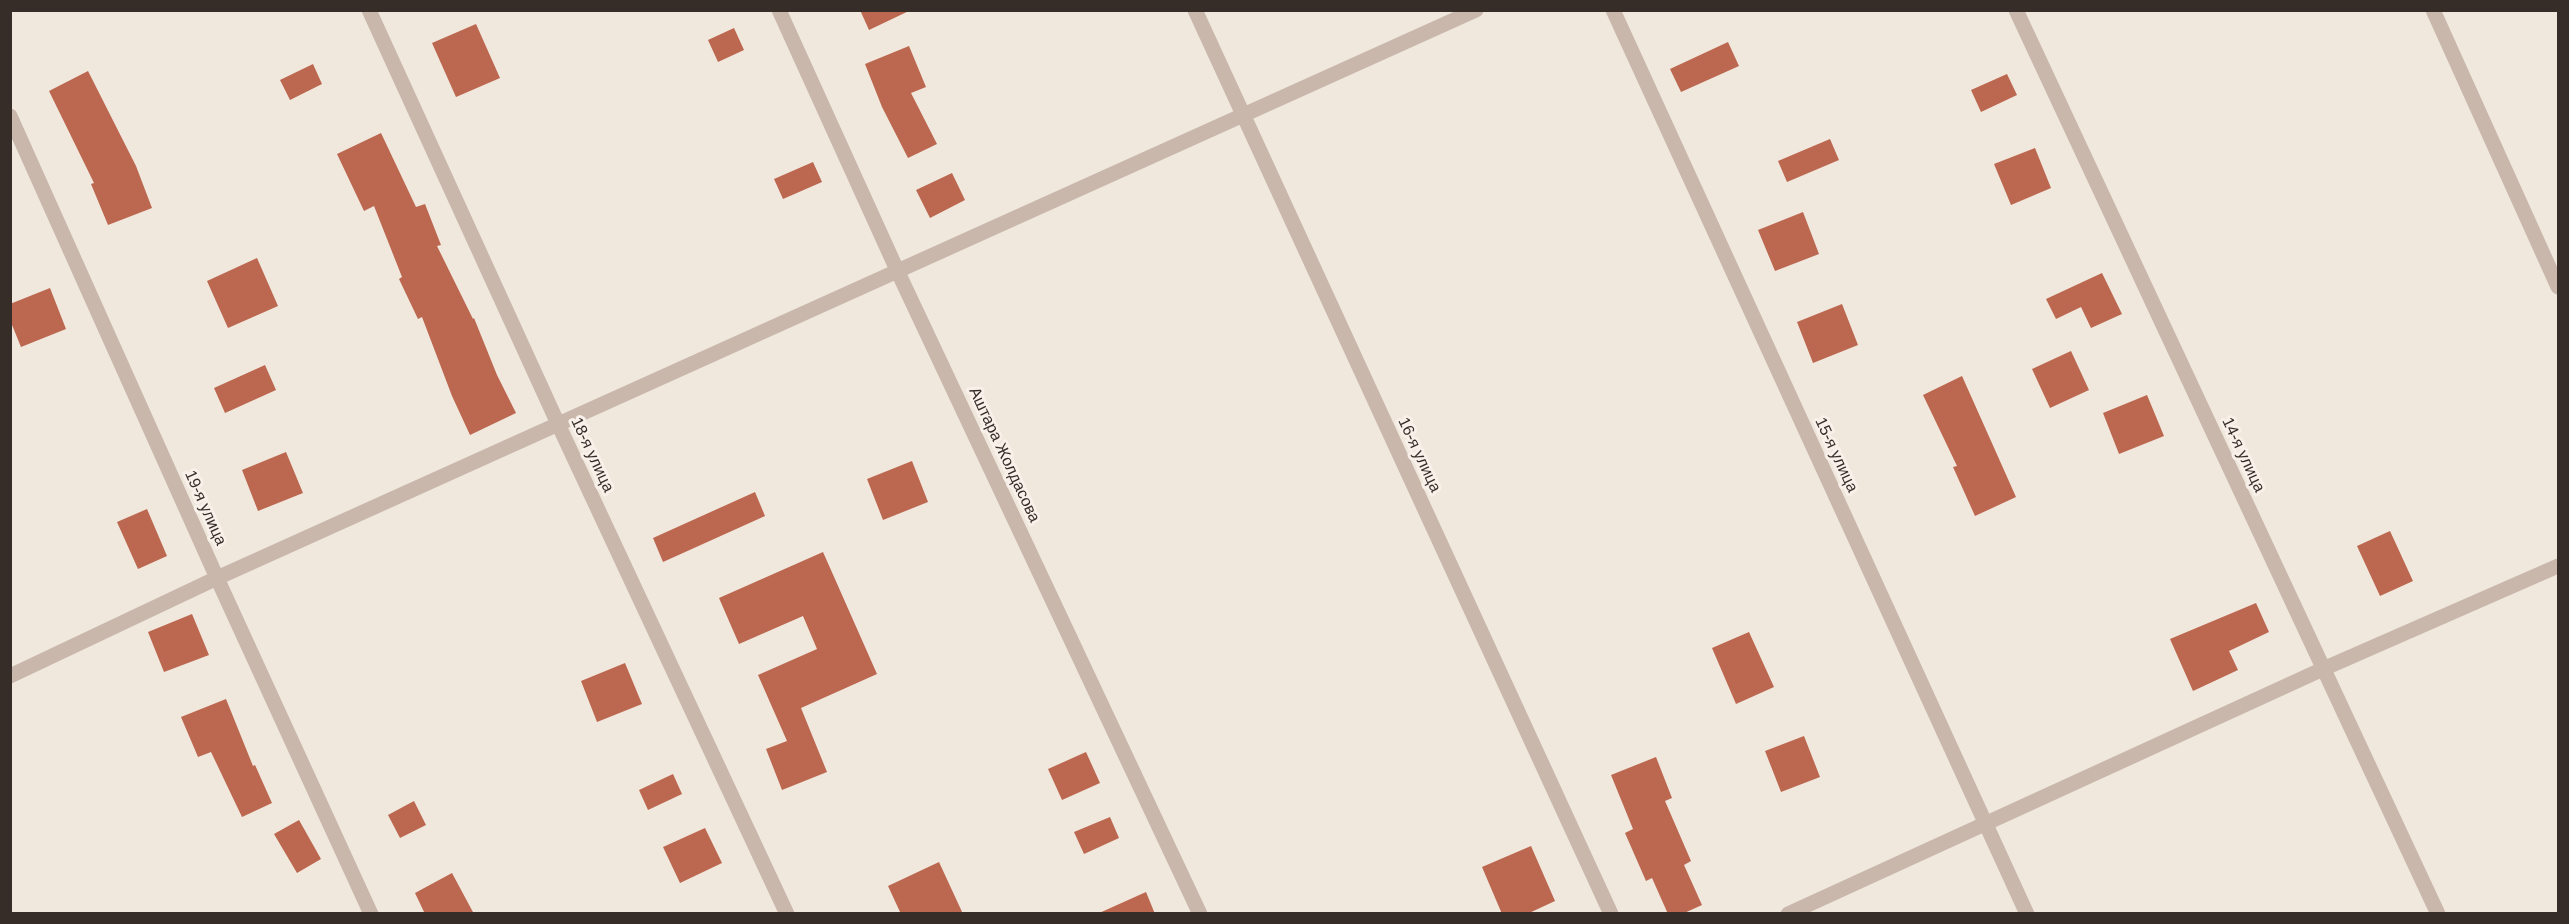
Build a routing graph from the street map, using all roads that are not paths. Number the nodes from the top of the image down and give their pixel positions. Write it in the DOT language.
graph roads {
  1 [pos="369,10"];
  2 [pos="780,10"];
  3 [pos="1195,10"];
  4 [pos="1476,10"];
  5 [pos="1613,10"];
  6 [pos="2016,10"];
  7 [pos="2433,10"];
  8 [pos="1243,114"];
  9 [pos="10,116"];
  10 [pos="897,270"];
  11 [pos="2559,287"];
  12 [pos="559,426"];
  13 [pos="2559,566"];
  14 [pos="217,578"];
  15 [pos="2323,669"];
  16 [pos="10,676"];
  17 [pos="1984,823"];
  18 [pos="371,914"];
  19 [pos="787,914"];
  20 [pos="1200,914"];
  21 [pos="1611,914"];
  22 [pos="1788,914"];
  23 [pos="2027,914"];
  24 [pos="2438,914"];
  1 -- 12 [label="street, 18-я улица"];
  2 -- 10 [label="street, Аштара Жолдасова"];
  3 -- 8 [label="street, 16-я улица"];
  4 -- 8 [label="street"];
  5 -- 17 [label="street, 15-я улица"];
  6 -- 15 [label="street, 14-я улица"];
  7 -- 11 [label="street"];
  8 -- 10 [label="street"];
  8 -- 21 [label="street, 16-я улица"];
  9 -- 14 [label="street, 19-я улица"];
  10 -- 12 [label="street"];
  10 -- 20 [label="street, Аштара Жолдасова"];
  12 -- 14 [label="street"];
  12 -- 19 [label="street, 18-я улица"];
  13 -- 15 [label="street"];
  14 -- 16 [label="street"];
  14 -- 18 [label="street, 19-я улица"];
  15 -- 17 [label="street"];
  15 -- 24 [label="street, 14-я улица"];
  17 -- 22 [label="street"];
  17 -- 23 [label="street, 15-я улица"];
}
